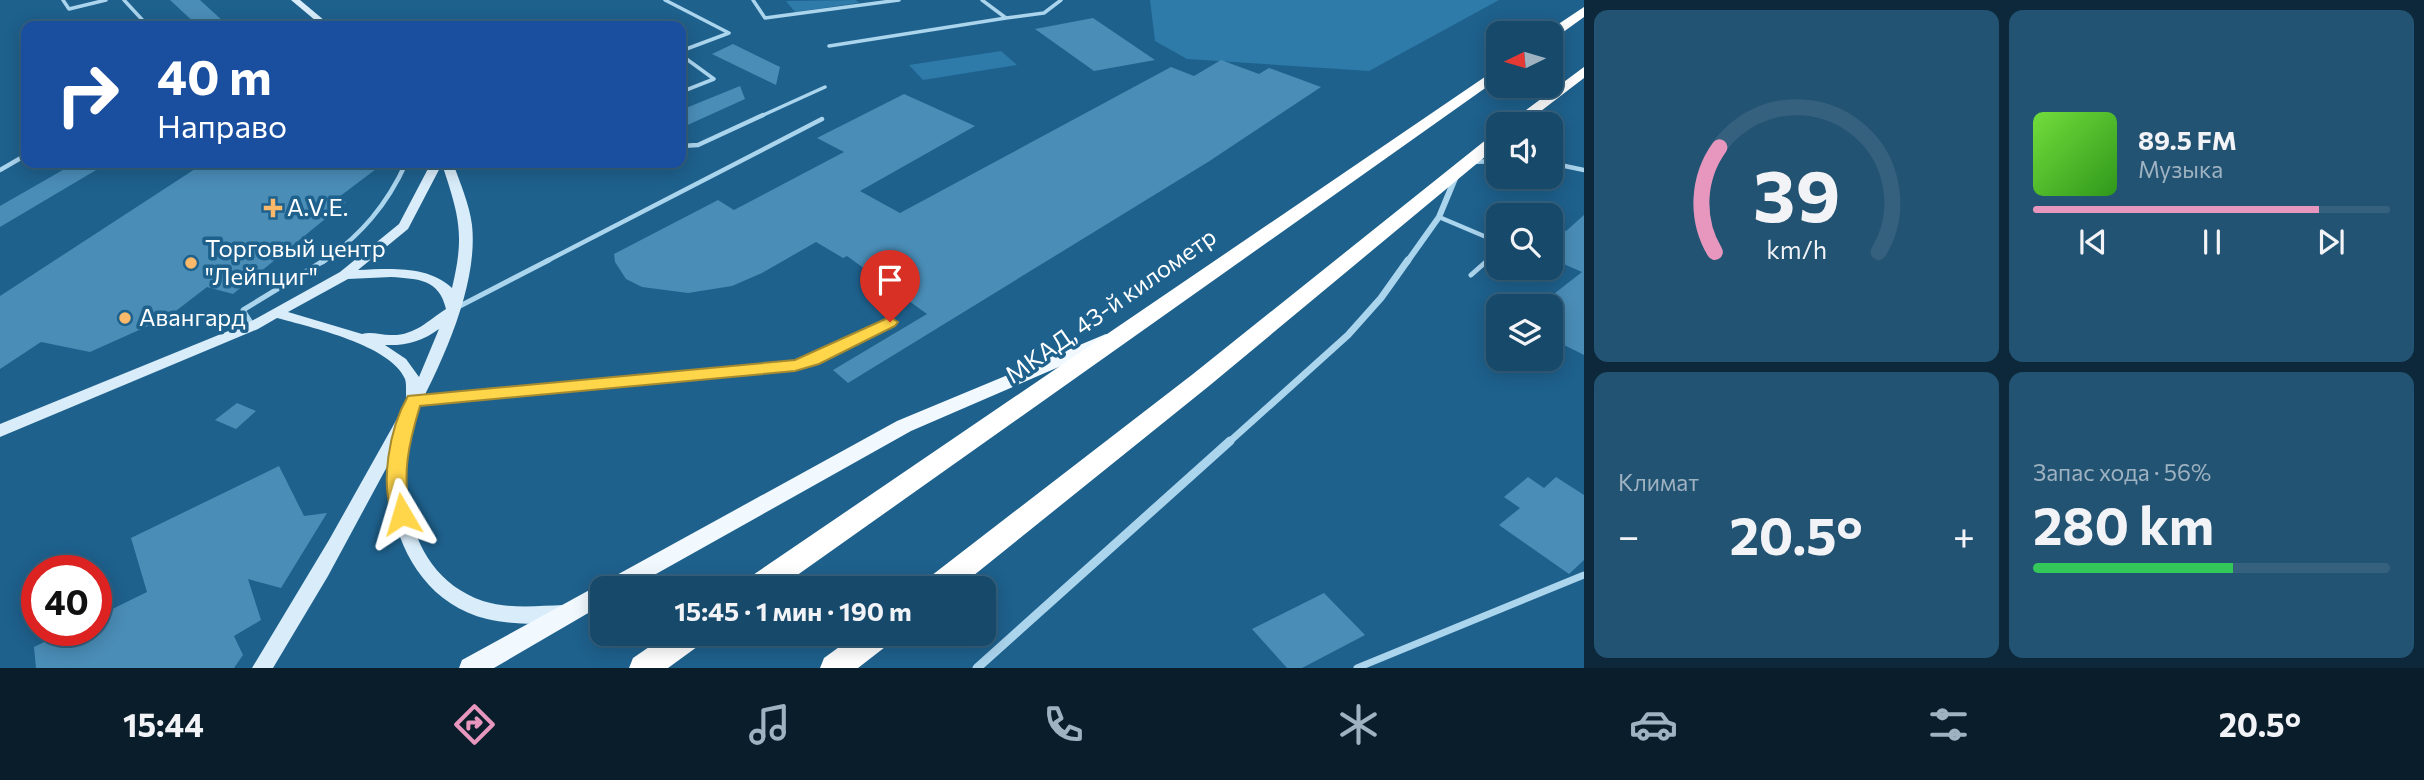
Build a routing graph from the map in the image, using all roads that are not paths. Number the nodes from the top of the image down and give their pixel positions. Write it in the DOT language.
graph roads {
  1 [pos="63,0"];
  2 [pos="106,0"];
  3 [pos="124,0"];
  4 [pos="295,0"];
  5 [pos="665,0"];
  6 [pos="753,0"];
  7 [pos="899,0"];
  8 [pos="982,0"];
  9 [pos="1061,0"];
  10 [pos="1584,11"];
  11 [pos="1006,18"];
  12 [pos="143,21"];
  13 [pos="321,21"];
  14 [pos="1563,26"];
  15 [pos="829,46"];
  16 [pos="686,51"];
  17 [pos="686,57"];
  18 [pos="1584,71"];
  19 [pos="1486,80"];
  20 [pos="825,87"];
  21 [pos="686,90"];
  22 [pos="1531,112"];
  23 [pos="822,119"];
  24 [pos="686,146"];
  25 [pos="1486,148"];
  26 [pos="21,158"];
  27 [pos="1486,163"];
  28 [pos="1563,166"];
  29 [pos="1463,167"];
  30 [pos="404,168"];
  31 [pos="435,168"];
  32 [pos="449,168"];
  33 [pos="0,170"];
  34 [pos="1584,170"];
  35 [pos="1440,217"];
  36 [pos="1486,237"];
  37 [pos="1486,262"];
  38 [pos="345,275"];
  39 [pos="1471,275"];
  40 [pos="453,310"];
  41 [pos="278,314"];
  42 [pos="890,322"];
  43 [pos="253,327"];
  44 [pos="1126,332"];
  45 [pos="345,333"];
  46 [pos="414,400"];
  47 [pos="0,431"];
  48 [pos="1584,575"];
  49 [pos="632,576"];
  50 [pos="774,576"];
  51 [pos="952,576"];
  52 [pos="590,599"];
  53 [pos="564,613"];
  54 [pos="674,646"];
  55 [pos="863,646"];
  56 [pos="262,668"];
  57 [pos="471,668"];
  58 [pos="644,668"];
  59 [pos="835,668"];
  60 [pos="976,668"];
  61 [pos="1357,668"];
  1 -- 2 [label="lane"];
  3 -- 12 [label="lane"];
  4 -- 13 [label="street"];
  5 -- 16 [label="lane"];
  6 -- 7 [label="lane"];
  8 -- 11 [label="lane"];
  9 -- 11 [label="lane"];
  10 -- 14 [label="highway"];
  11 -- 15 [label="lane"];
  17 -- 21 [label="lane"];
  18 -- 22 [label="highway"];
  19 -- 44 [label="highway, МКАД, 43-й километр"];
  20 -- 24 [label="lane"];
  23 -- 40 [label="lane"];
  25 -- 29 [label="highway"];
  26 -- 33 [label="lane"];
  27 -- 29 [label="lane"];
  28 -- 34 [label="lane"];
  29 -- 35 [label="street"];
  29 -- 51 [label="highway"];
  30 -- 43 [label="lane"];
  31 -- 38 [label="street"];
  32 -- 40 [label="street"];
  35 -- 36 [label="lane"];
  35 -- 60 [label="street"];
  37 -- 39 [label="lane"];
  38 -- 40 [label="street"];
  38 -- 41 [label="street"];
  40 -- 45 [label="street"];
  40 -- 46 [label="street"];
  41 -- 43 [label="street"];
  41 -- 45 [label="street"];
  42 -- 46 [label="lane"];
  43 -- 47 [label="street"];
  44 -- 49 [label="main road"];
  44 -- 50 [label="highway, МКАД, 43-й километр"];
  45 -- 46 [label="street"];
  46 -- 53 [label="street"];
  46 -- 56 [label="street"];
  48 -- 61 [label="lane"];
  52 -- 53 [label="main road"];
  53 -- 57 [label="main road"];
  54 -- 58 [label="highway"];
  55 -- 59 [label="highway"];
}
